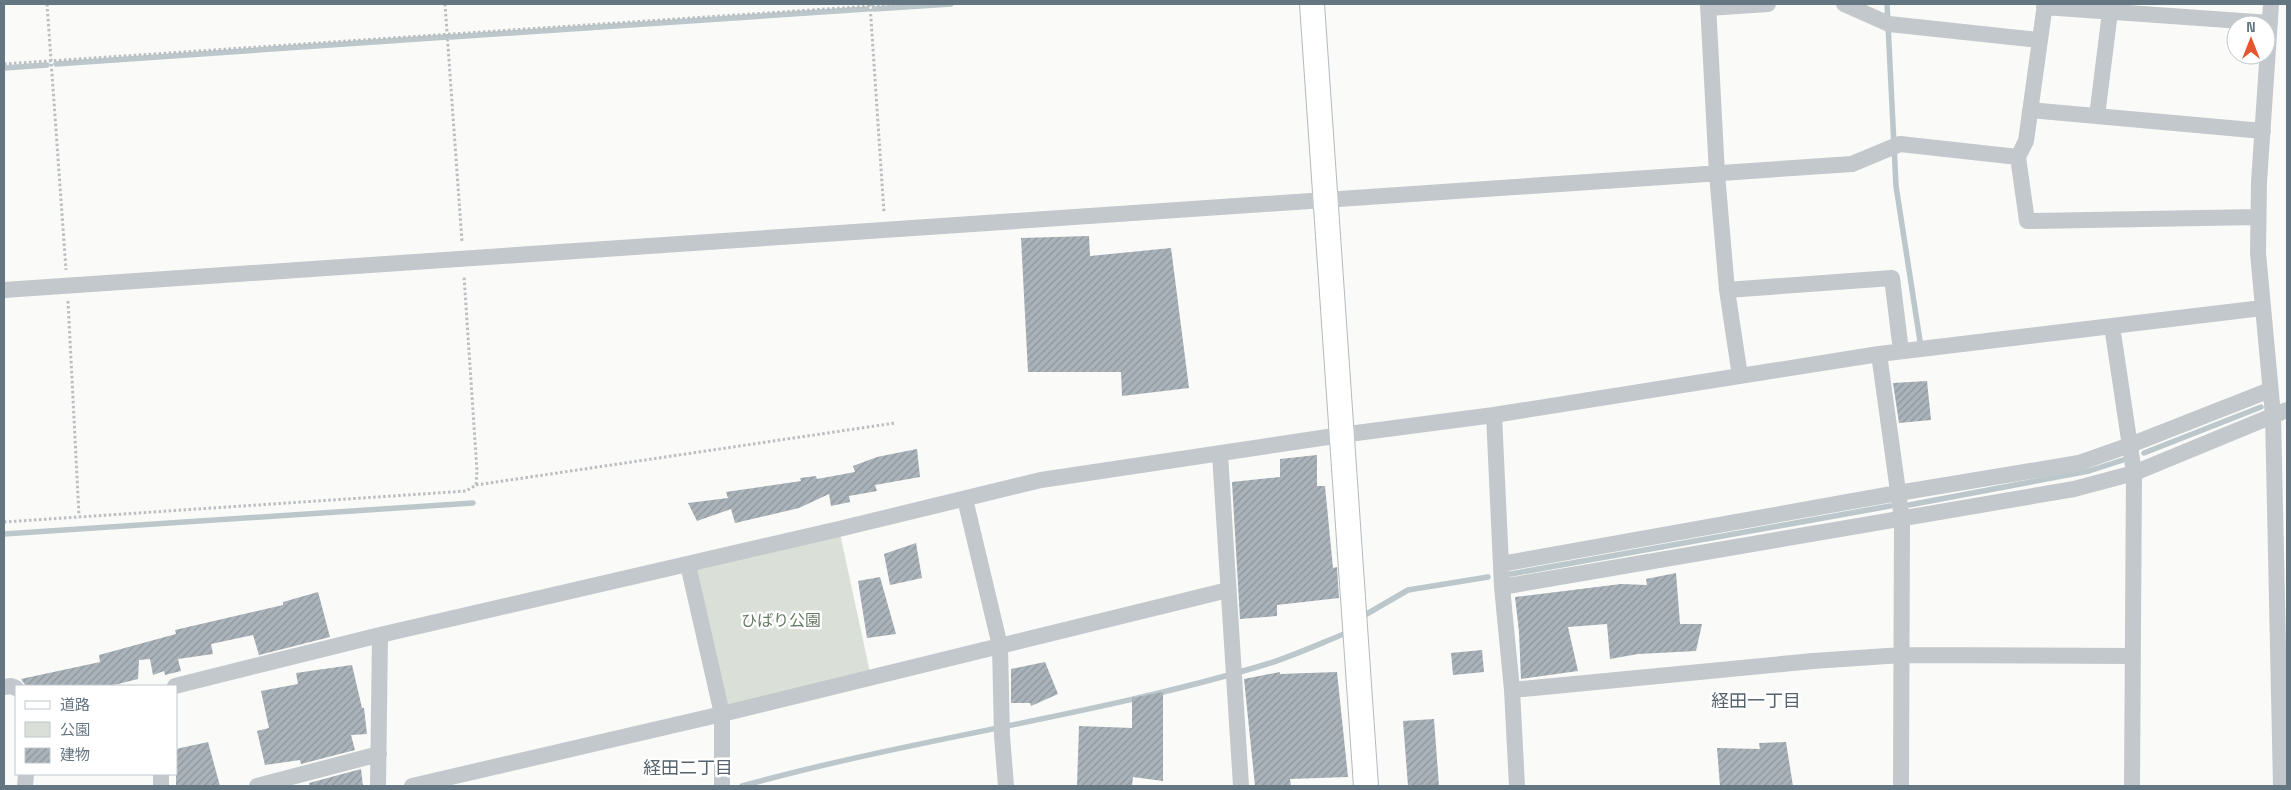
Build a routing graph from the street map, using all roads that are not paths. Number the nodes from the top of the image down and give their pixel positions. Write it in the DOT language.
graph roads {
  1 [pos="1312,4"];
  2 [pos="1768,4"];
  3 [pos="1844,4"];
  4 [pos="2044,5"];
  5 [pos="1708,6"];
  6 [pos="2110,12"];
  7 [pos="2226,20"];
  8 [pos="2039,40"];
  9 [pos="2267,65"];
  10 [pos="2030,110"];
  11 [pos="2098,116"];
  12 [pos="2262,131"];
  13 [pos="2018,157"];
  14 [pos="1717,174"];
  15 [pos="1326,201"];
  16 [pos="2258,217"];
  17 [pos="4,290"];
  18 [pos="1727,290"];
  19 [pos="2262,308"];
  20 [pos="2112,326"];
  21 [pos="1901,351"];
  22 [pos="1879,354"];
  23 [pos="1740,376"];
  24 [pos="2270,390"];
  25 [pos="1494,414"];
  26 [pos="2282,415"];
  27 [pos="1341,435"];
  28 [pos="2130,445"];
  29 [pos="1220,454"];
  30 [pos="2134,473"];
  31 [pos="1898,493"];
  32 [pos="965,499"];
  33 [pos="1902,520"];
  34 [pos="1501,564"];
  35 [pos="688,565"];
  36 [pos="1502,587"];
  37 [pos="2281,588"];
  38 [pos="1228,590"];
  39 [pos="380,635"];
  40 [pos="1000,646"];
  41 [pos="1902,655"];
  42 [pos="2133,656"];
  43 [pos="178,685"];
  44 [pos="1512,690"];
  45 [pos="722,714"];
  46 [pos="379,754"];
  47 [pos="257,786"];
  48 [pos="378,786"];
  49 [pos="412,786"];
  50 [pos="722,786"];
  51 [pos="1006,786"];
  52 [pos="1240,786"];
  53 [pos="1366,786"];
  54 [pos="1517,786"];
  55 [pos="1901,786"];
  56 [pos="2132,786"];
  57 [pos="2281,786"];
  1 -- 15 [label="street"];
  2 -- 5 [label="street"];
  3 -- 8 [label="street"];
  4 -- 6 [label="street"];
  4 -- 8 [label="street"];
  5 -- 14 [label="street"];
  6 -- 7 [label="street"];
  6 -- 11 [label="street"];
  8 -- 10 [label="street"];
  9 -- 12 [label="street"];
  10 -- 11 [label="street"];
  10 -- 13 [label="street"];
  11 -- 12 [label="street"];
  12 -- 16 [label="street"];
  13 -- 14 [label="street"];
  13 -- 16 [label="street"];
  14 -- 15 [label="street"];
  14 -- 18 [label="street"];
  15 -- 17 [label="street"];
  15 -- 27 [label="street"];
  16 -- 19 [label="street"];
  18 -- 21 [label="street"];
  18 -- 23 [label="street"];
  19 -- 20 [label="street"];
  19 -- 24 [label="street"];
  20 -- 21 [label="street"];
  20 -- 28 [label="street"];
  21 -- 22 [label="street"];
  22 -- 23 [label="street"];
  22 -- 31 [label="street"];
  23 -- 25 [label="street"];
  24 -- 26 [label="street"];
  24 -- 28 [label="street"];
  25 -- 27 [label="street"];
  25 -- 34 [label="street"];
  26 -- 30 [label="street"];
  26 -- 37 [label="street"];
  27 -- 29 [label="street"];
  27 -- 53 [label="street"];
  28 -- 30 [label="street"];
  28 -- 31 [label="street"];
  29 -- 32 [label="street"];
  29 -- 38 [label="street"];
  30 -- 33 [label="street"];
  30 -- 42 [label="street"];
  31 -- 33 [label="street"];
  31 -- 34 [label="street"];
  32 -- 35 [label="street"];
  32 -- 40 [label="street"];
  33 -- 36 [label="street"];
  33 -- 41 [label="street"];
  34 -- 36 [label="street"];
  35 -- 39 [label="street"];
  35 -- 45 [label="street"];
  36 -- 44 [label="street"];
  37 -- 57 [label="street"];
  38 -- 40 [label="street"];
  38 -- 52 [label="street"];
  39 -- 43 [label="street"];
  39 -- 46 [label="street"];
  40 -- 45 [label="street"];
  40 -- 51 [label="street"];
  41 -- 42 [label="street"];
  41 -- 44 [label="street"];
  41 -- 55 [label="street"];
  42 -- 56 [label="street"];
  44 -- 54 [label="street"];
  45 -- 49 [label="street"];
  45 -- 50 [label="street"];
  46 -- 47 [label="street"];
  46 -- 48 [label="street"];
}
